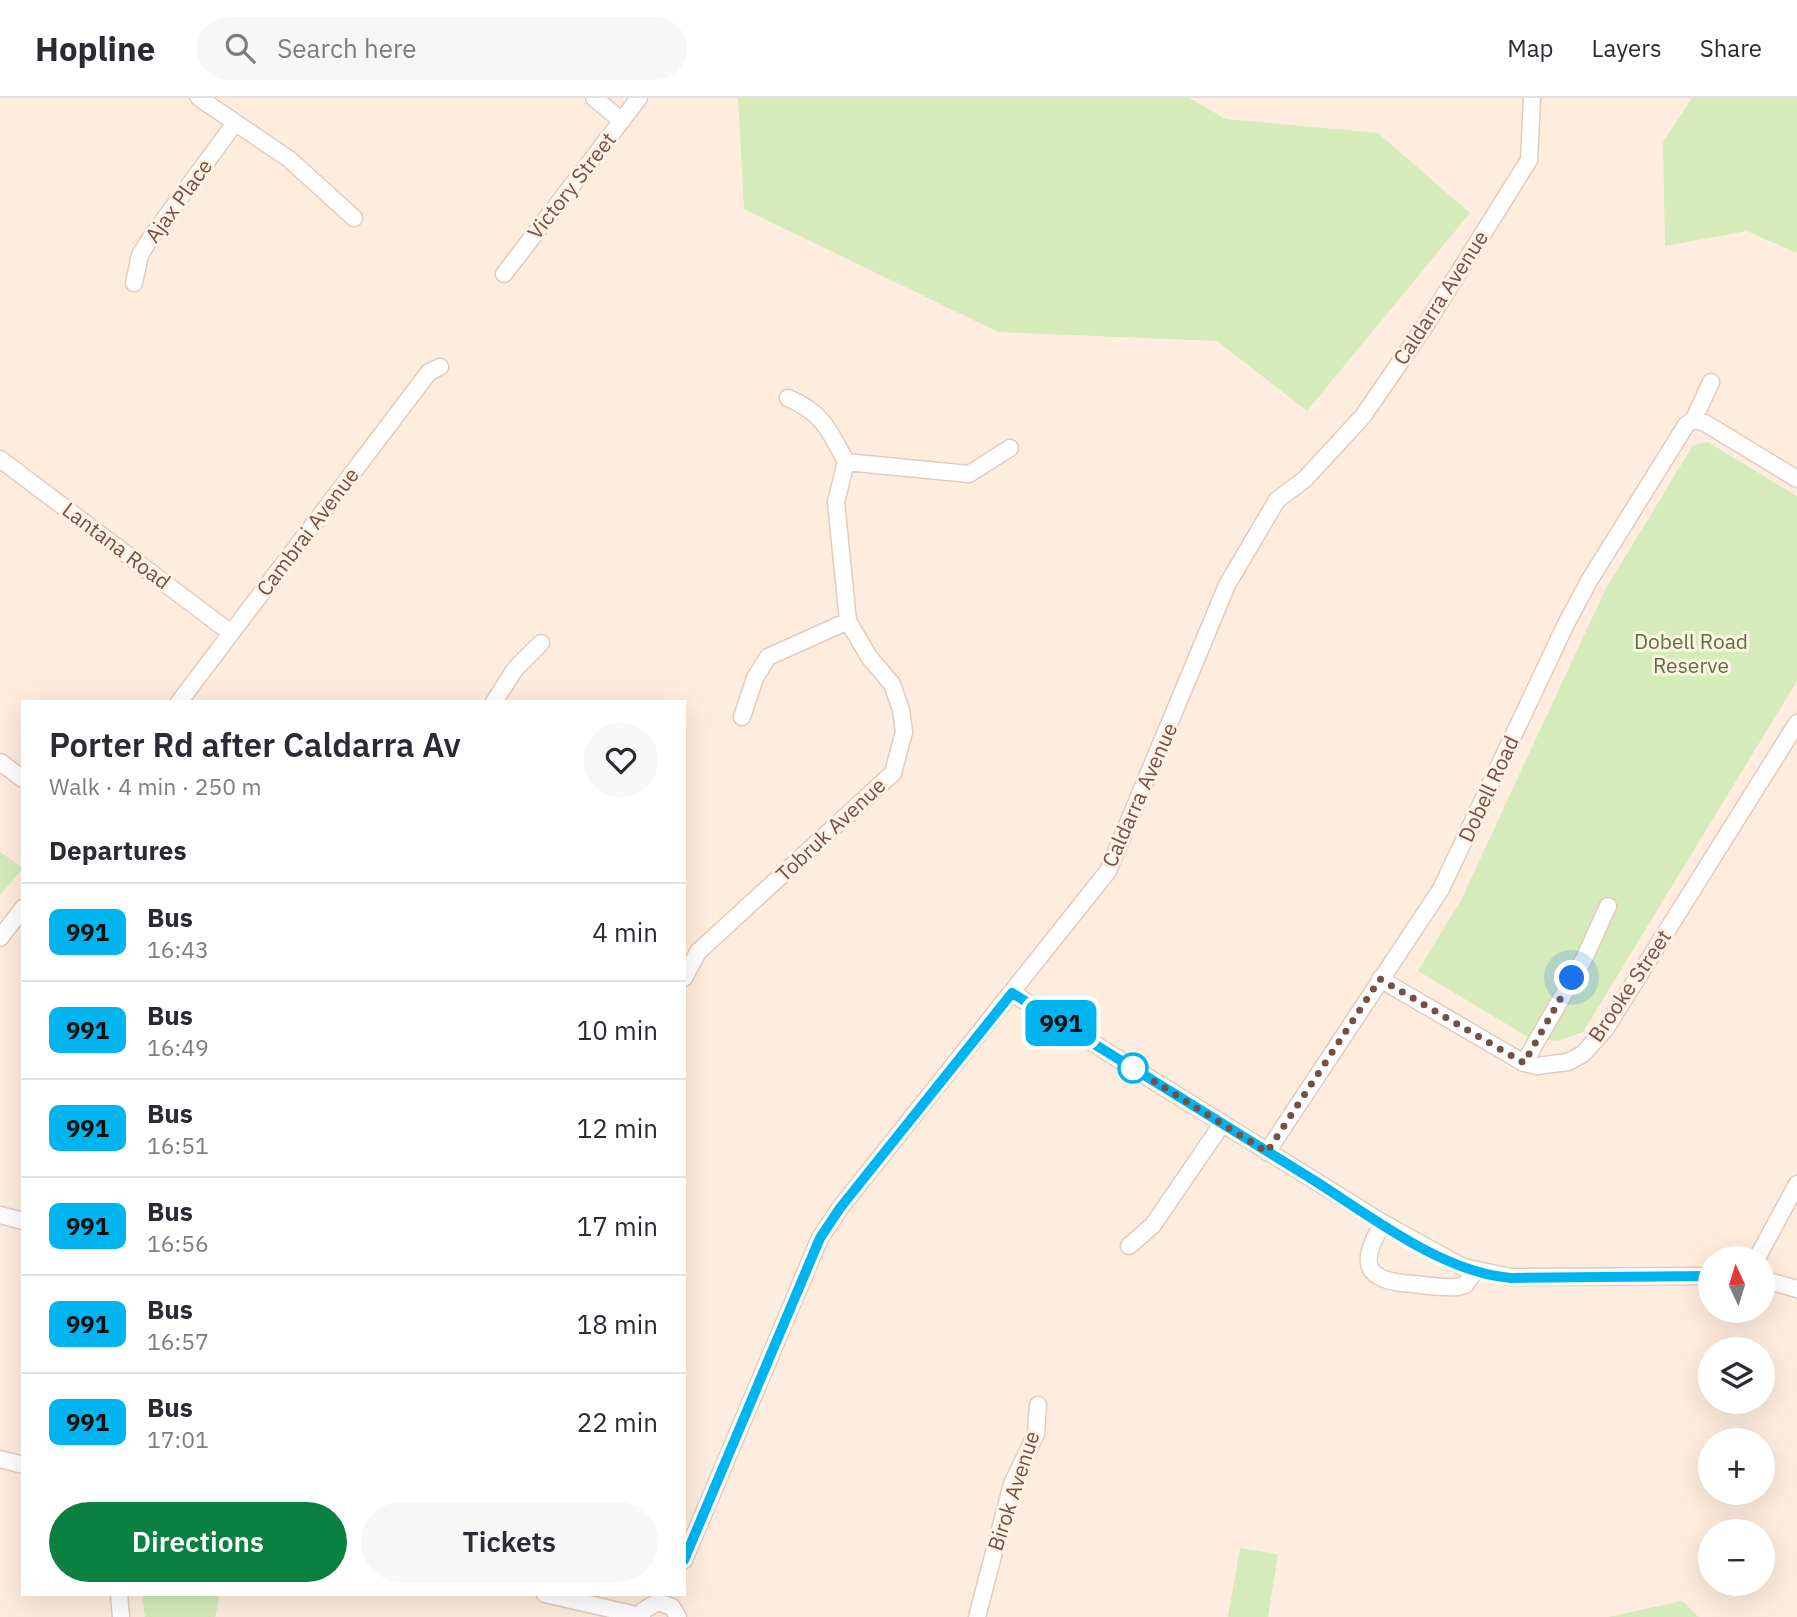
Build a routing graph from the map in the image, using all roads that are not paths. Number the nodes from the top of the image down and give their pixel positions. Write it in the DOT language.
graph roads {
  1 [pos="199,98"];
  2 [pos="594,98"];
  3 [pos="639,98"];
  4 [pos="1532,98"];
  5 [pos="218,103"];
  6 [pos="622,121"];
  7 [pos="235,123"];
  8 [pos="354,218"];
  9 [pos="504,274"];
  10 [pos="134,283"];
  11 [pos="440,367"];
  12 [pos="1711,382"];
  13 [pos="788,398"];
  14 [pos="1694,419"];
  15 [pos="1010,448"];
  16 [pos="0,459"];
  17 [pos="846,462"];
  18 [pos="1797,479"];
  19 [pos="848,621"];
  20 [pos="231,633"];
  21 [pos="541,643"];
  22 [pos="181,700"];
  23 [pos="495,700"];
  24 [pos="742,718"];
  25 [pos="1797,723"];
  26 [pos="0,762"];
  27 [pos="21,778"];
  28 [pos="1608,906"];
  29 [pos="21,911"];
  30 [pos="0,938"];
  31 [pos="686,974"];
  32 [pos="1380,979"];
  33 [pos="1012,993"];
  34 [pos="1524,1063"];
  35 [pos="1222,1124"];
  36 [pos="1267,1152"];
  37 [pos="1797,1184"];
  38 [pos="0,1215"];
  39 [pos="21,1220"];
  40 [pos="1382,1223"];
  41 [pos="1129,1246"];
  42 [pos="1763,1246"];
  43 [pos="1475,1271"];
  44 [pos="1698,1276"];
  45 [pos="1775,1283"];
  46 [pos="1797,1289"];
  47 [pos="1038,1405"];
  48 [pos="0,1460"];
  49 [pos="21,1465"];
  50 [pos="686,1555"];
  51 [pos="118,1596"];
  52 [pos="554,1596"];
  53 [pos="668,1599"];
  54 [pos="641,1616"];
  55 [pos="121,1617"];
  56 [pos="678,1617"];
  57 [pos="977,1617"];
  1 -- 5 [label="street"];
  2 -- 6 [label="street"];
  3 -- 6 [label="street, Victory Street"];
  4 -- 33 [label="street, Caldarra Avenue"];
  5 -- 7 [label="street"];
  6 -- 9 [label="street, Victory Street"];
  7 -- 8 [label="street"];
  7 -- 10 [label="street, Ajax Place"];
  11 -- 20 [label="street, Cambrai Avenue"];
  12 -- 14 [label="street, Dobell Road"];
  13 -- 17 [label="street"];
  14 -- 18 [label="street"];
  14 -- 32 [label="street, Dobell Road"];
  15 -- 17 [label="street"];
  16 -- 20 [label="street, Lantana Road"];
  17 -- 19 [label="street, Tobruk Avenue"];
  19 -- 24 [label="street"];
  19 -- 31 [label="street, Tobruk Avenue"];
  20 -- 22 [label="street, Cambrai Avenue"];
  21 -- 23 [label="street"];
  25 -- 34 [label="street, Brooke Street"];
  26 -- 27 [label="street"];
  28 -- 34 [label="street"];
  29 -- 30 [label="street"];
  32 -- 34 [label="street, Brooke Street"];
  32 -- 36 [label="street, Dobell Road"];
  33 -- 35 [label="street"];
  33 -- 50 [label="street, Caldarra Avenue"];
  35 -- 36 [label="street"];
  35 -- 41 [label="street"];
  36 -- 40 [label="street"];
  37 -- 42 [label="street"];
  38 -- 39 [label="street"];
  40 -- 43 [label="street"];
  40 -- 43 [label="street"];
  43 -- 44 [label="street"];
  45 -- 46 [label="street"];
  47 -- 57 [label="street, Birok Avenue"];
  48 -- 49 [label="street"];
  51 -- 55 [label="street"];
  52 -- 54 [label="street"];
  53 -- 54 [label="street"];
  53 -- 56 [label="street"];
}
